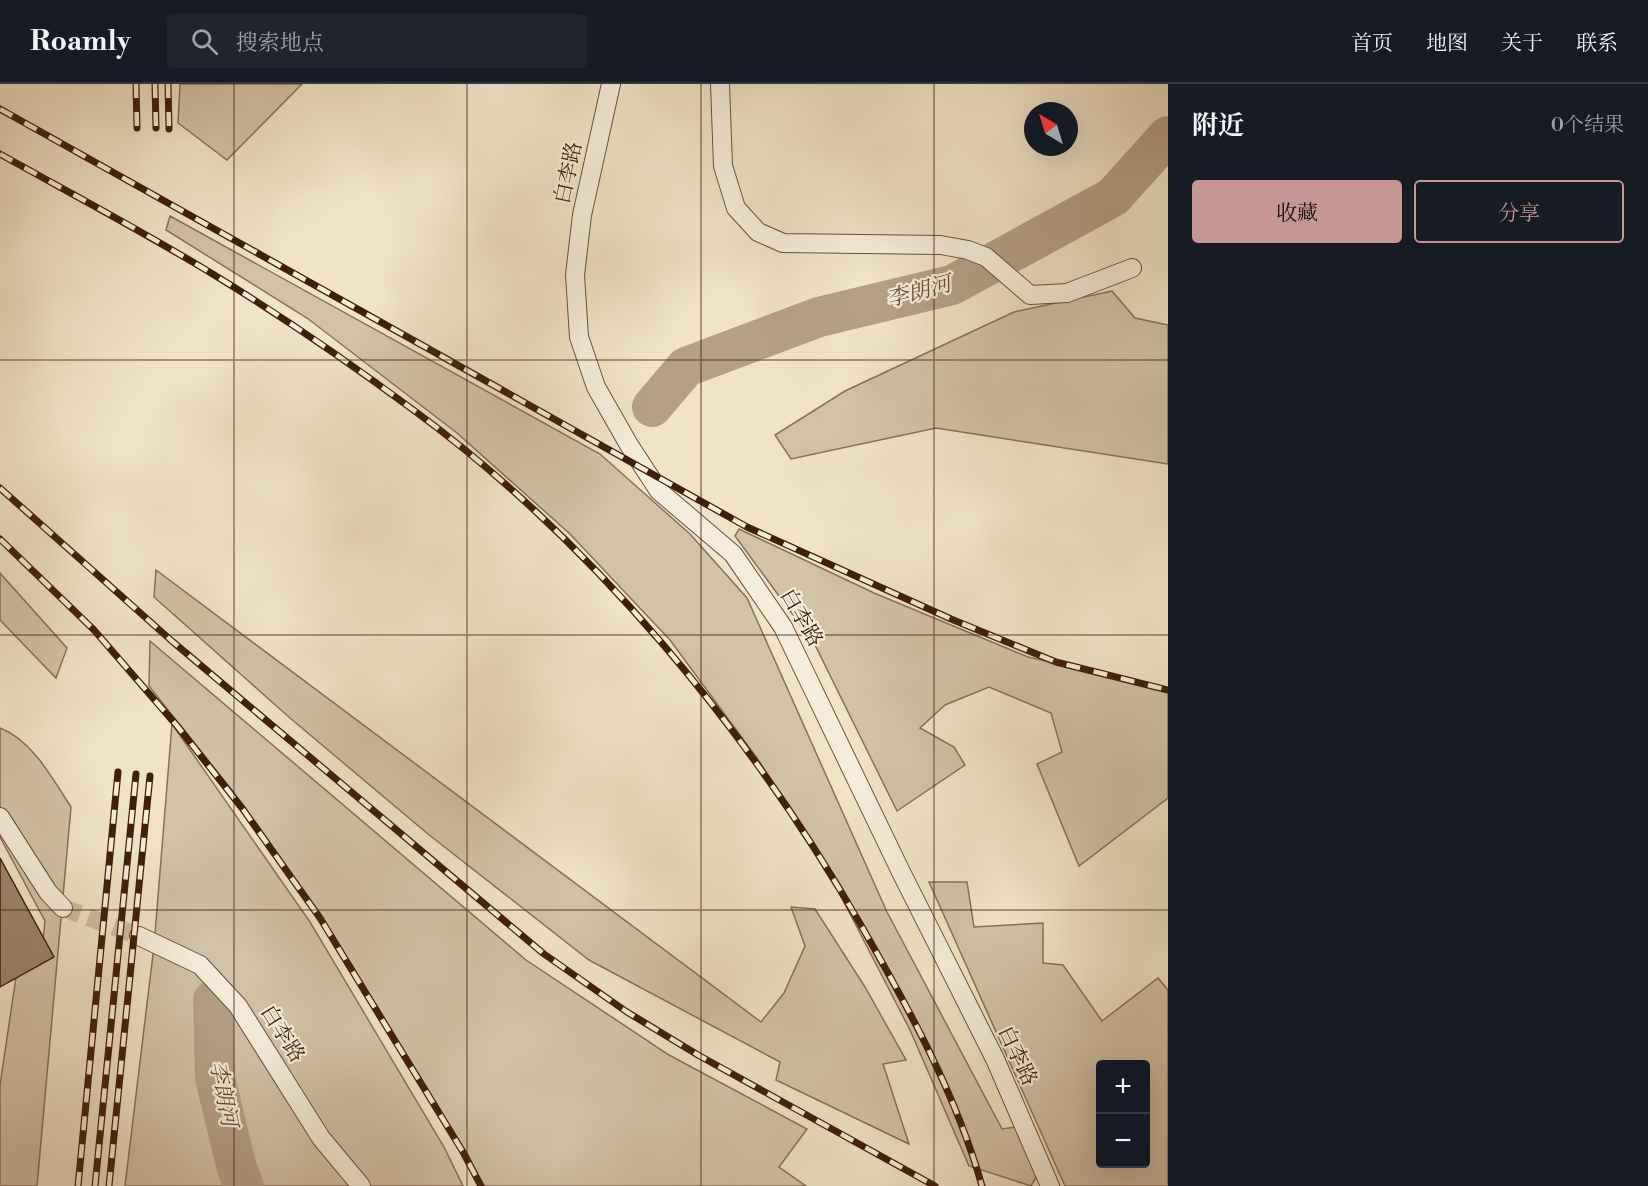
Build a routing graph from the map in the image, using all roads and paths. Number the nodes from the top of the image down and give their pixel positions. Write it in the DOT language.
graph roads {
  1 [pos="611,84"];
  2 [pos="720,84"];
  3 [pos="1132,268"];
  4 [pos="0,817"];
  5 [pos="63,908"];
  6 [pos="139,936"];
  7 [pos="361,1186"];
  8 [pos="1050,1186"];
  1 -- 8 [label="street, 白李路"];
  2 -- 3 [label="street"];
  4 -- 5 [label="street"];
  6 -- 7 [label="street, 白李路"];
}
